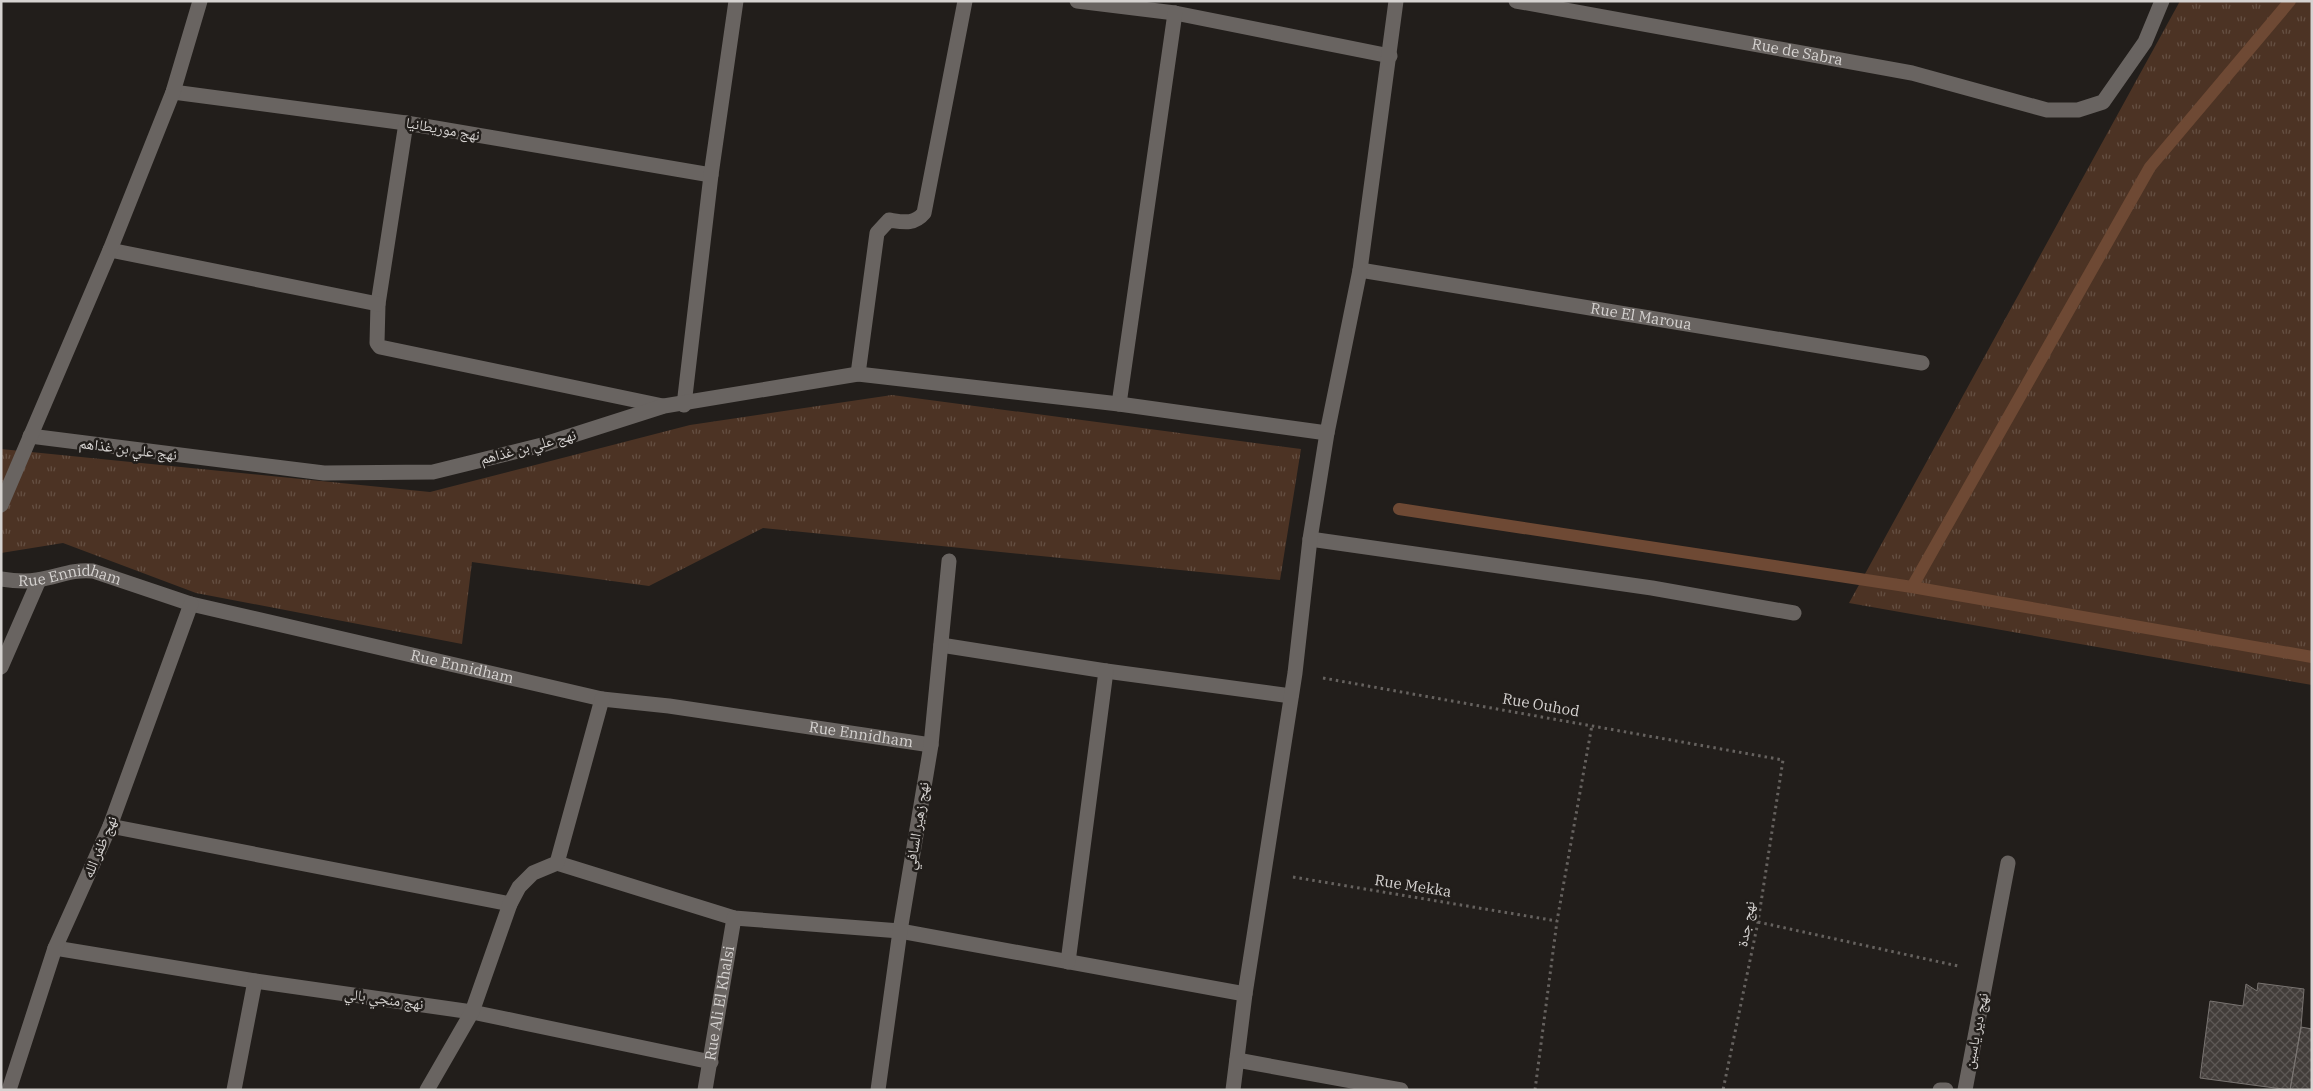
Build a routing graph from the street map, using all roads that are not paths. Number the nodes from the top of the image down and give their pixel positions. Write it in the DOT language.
graph roads {
  1 [pos="200,1"];
  2 [pos="736,1"];
  3 [pos="965,1"];
  4 [pos="1077,1"];
  5 [pos="1396,1"];
  6 [pos="1516,1"];
  7 [pos="2162,1"];
  8 [pos="1175,13"];
  9 [pos="1390,56"];
  10 [pos="173,92"];
  11 [pos="406,123"];
  12 [pos="711,175"];
  13 [pos="110,250"];
  14 [pos="1360,270"];
  15 [pos="378,304"];
  16 [pos="1922,363"];
  17 [pos="858,374"];
  18 [pos="1119,404"];
  19 [pos="684,405"];
  20 [pos="664,406"];
  21 [pos="1327,433"];
  22 [pos="30,436"];
  23 [pos="1,505"];
  24 [pos="1310,539"];
  25 [pos="949,561"];
  26 [pos="1,579"];
  27 [pos="39,580"];
  28 [pos="191,604"];
  29 [pos="1794,613"];
  30 [pos="941,645"];
  31 [pos="1,667"];
  32 [pos="1106,671"];
  33 [pos="1291,696"];
  34 [pos="602,699"];
  35 [pos="931,745"];
  36 [pos="110,826"];
  37 [pos="556,863"];
  38 [pos="2008,863"];
  39 [pos="510,904"];
  40 [pos="734,918"];
  41 [pos="900,931"];
  42 [pos="55,948"];
  43 [pos="1068,962"];
  44 [pos="255,981"];
  45 [pos="1245,994"];
  46 [pos="472,1012"];
  47 [pos="1237,1060"];
  48 [pos="711,1062"];
  49 [pos="9,1090"];
  50 [pos="234,1090"];
  51 [pos="428,1090"];
  52 [pos="704,1090"];
  53 [pos="878,1090"];
  54 [pos="1233,1090"];
  55 [pos="1401,1090"];
  56 [pos="1940,1090"];
  57 [pos="1946,1090"];
  58 [pos="1965,1090"];
  1 -- 10 [label="street"];
  2 -- 12 [label="street"];
  3 -- 17 [label="street"];
  4 -- 8 [label="street"];
  5 -- 9 [label="street"];
  6 -- 7 [label="street, Rue de Sabra"];
  8 -- 9 [label="street"];
  8 -- 18 [label="street"];
  9 -- 14 [label="street"];
  10 -- 11 [label="street, نهج موريطانيا"];
  10 -- 13 [label="street"];
  11 -- 12 [label="street, نهج موريطانيا"];
  11 -- 15 [label="street"];
  12 -- 19 [label="street"];
  13 -- 15 [label="street"];
  13 -- 22 [label="street"];
  14 -- 16 [label="street, Rue El Maroua"];
  14 -- 21 [label="street"];
  15 -- 20 [label="street"];
  17 -- 18 [label="street, نهج علي بن غذاهم"];
  17 -- 19 [label="street, نهج علي بن غذاهم"];
  18 -- 21 [label="street, نهج علي بن غذاهم"];
  19 -- 20 [label="street, نهج علي بن غذاهم"];
  20 -- 22 [label="street, نهج علي بن غذاهم"];
  21 -- 24 [label="street"];
  22 -- 23 [label="street"];
  24 -- 29 [label="street"];
  24 -- 33 [label="street"];
  25 -- 30 [label="street, نهج زهير السافي"];
  26 -- 27 [label="street, Rue Ennidham"];
  27 -- 28 [label="street, Rue Ennidham"];
  27 -- 31 [label="street"];
  28 -- 34 [label="street, Rue Ennidham"];
  28 -- 36 [label="street, نهج ظفر الله"];
  30 -- 32 [label="street"];
  30 -- 35 [label="street, نهج زهير السافي"];
  32 -- 33 [label="street"];
  32 -- 43 [label="street"];
  33 -- 45 [label="street"];
  34 -- 35 [label="street, Rue Ennidham"];
  34 -- 37 [label="street"];
  35 -- 41 [label="street, نهج زهير السافي"];
  36 -- 39 [label="street"];
  36 -- 42 [label="street, نهج ظفر الله"];
  37 -- 39 [label="street"];
  37 -- 40 [label="street"];
  38 -- 58 [label="street, نهج دير ياسين"];
  39 -- 46 [label="street"];
  40 -- 41 [label="street"];
  40 -- 48 [label="street, Rue Ali El Khalsi"];
  41 -- 43 [label="street"];
  41 -- 53 [label="street, نهج زهير السافي"];
  42 -- 44 [label="street, نهج منجي بالي"];
  42 -- 49 [label="street, نهج ظفر الله"];
  43 -- 45 [label="street"];
  44 -- 46 [label="street, نهج منجي بالي"];
  44 -- 50 [label="street"];
  45 -- 47 [label="street"];
  46 -- 48 [label="street, نهج منجي بالي"];
  46 -- 51 [label="street"];
  47 -- 54 [label="street"];
  47 -- 55 [label="street"];
  48 -- 52 [label="street, Rue Ali El Khalsi"];
  56 -- 57 [label="street"];
}
